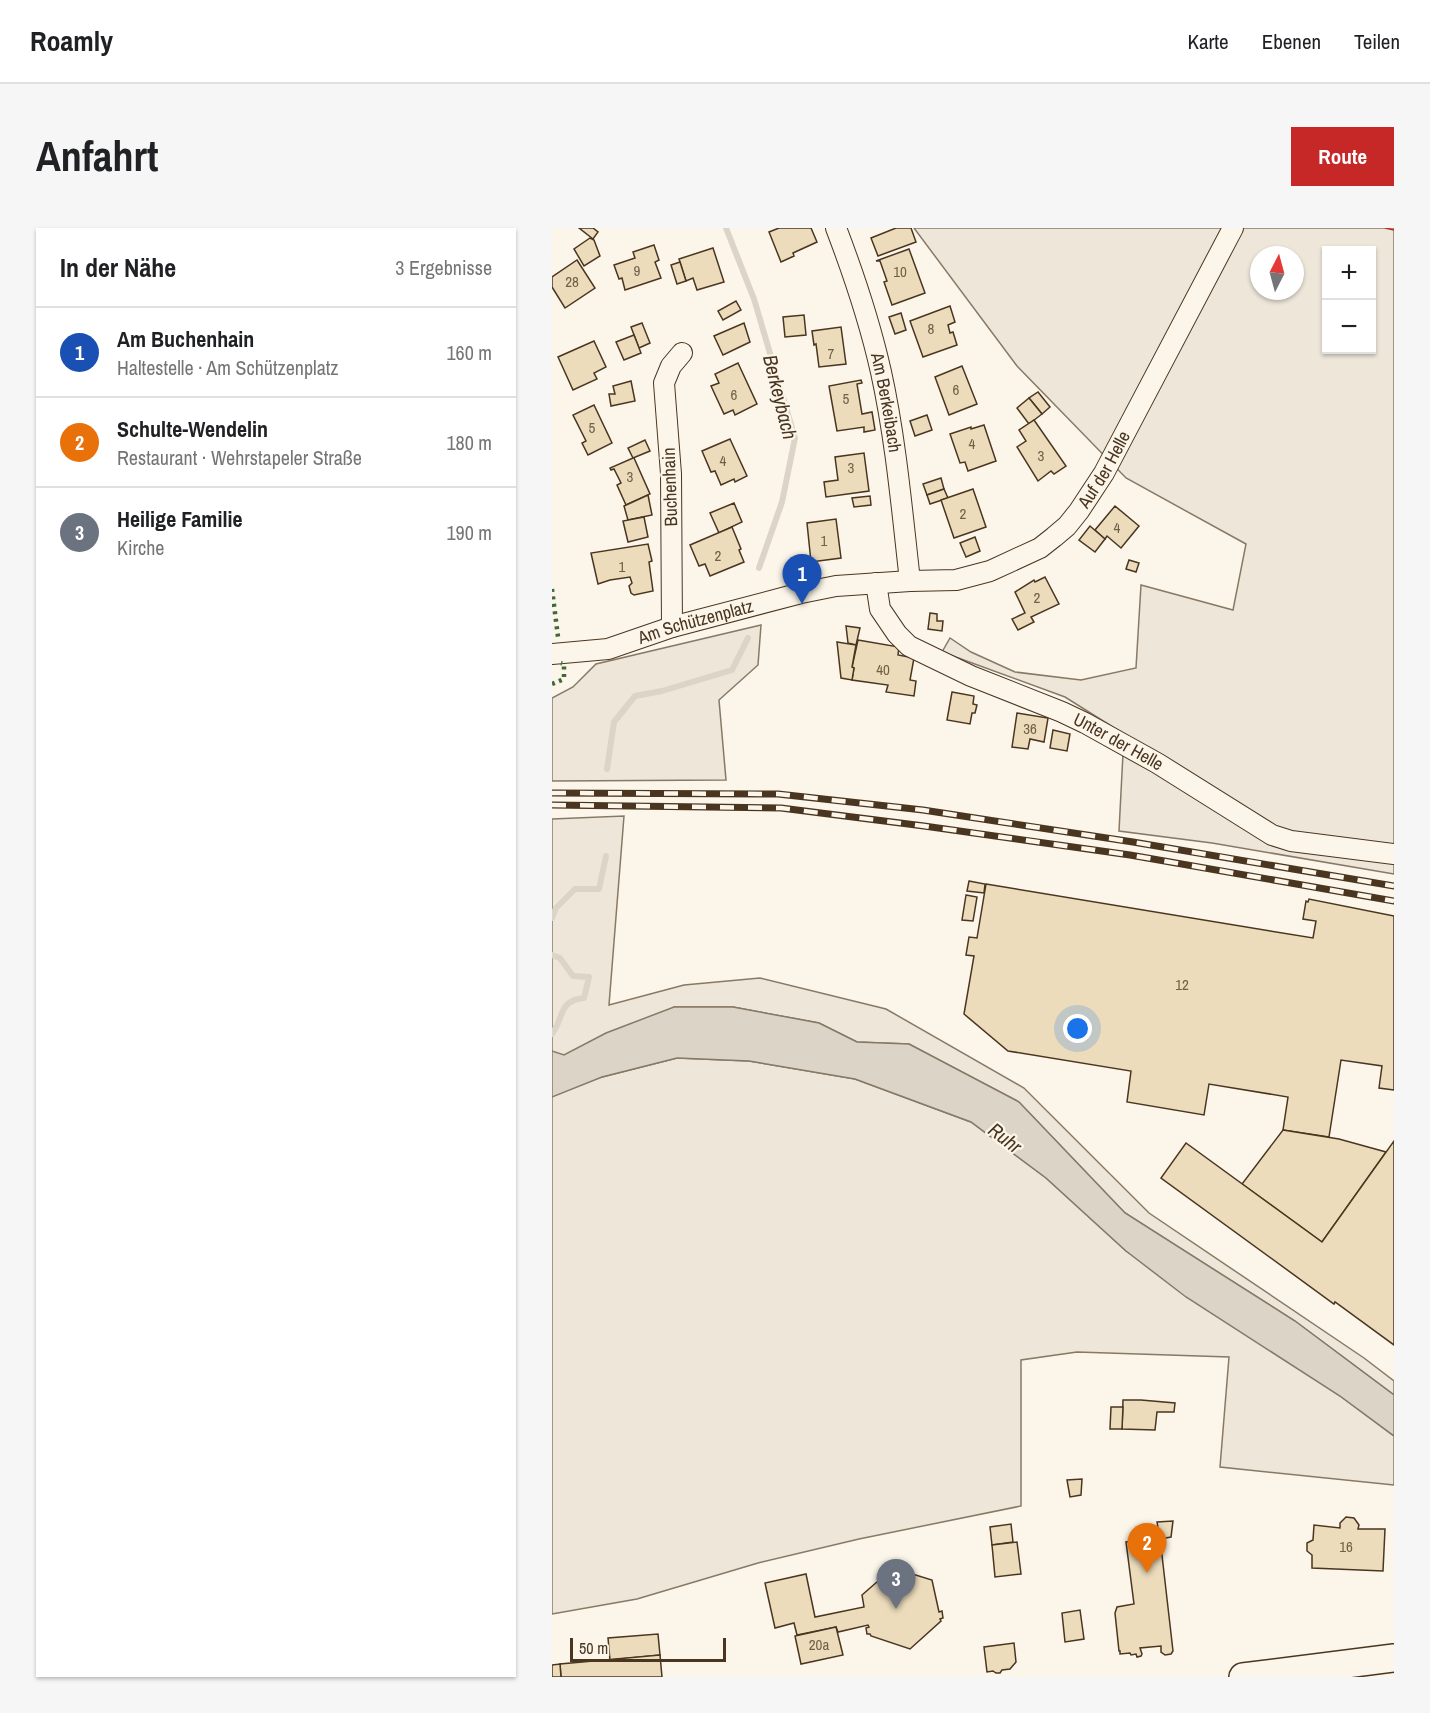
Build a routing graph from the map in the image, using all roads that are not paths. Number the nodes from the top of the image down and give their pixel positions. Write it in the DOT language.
graph roads {
  1 [pos="836,228"];
  2 [pos="1233,228"];
  3 [pos="682,353"];
  4 [pos="910,581"];
  5 [pos="876,583"];
  6 [pos="672,627"];
  7 [pos="552,654"];
  8 [pos="1394,855"];
  9 [pos="1394,1658"];
  10 [pos="1243,1677"];
  1 -- 4 [label="street, Am Berkeibach"];
  2 -- 4 [label="street, Auf der Helle"];
  3 -- 6 [label="street, Buchenhain"];
  4 -- 5 [label="street, Auf der Helle"];
  5 -- 6 [label="street, Am Schützenplatz"];
  5 -- 8 [label="street, Unter der Helle"];
  6 -- 7 [label="street, Am Schützenplatz"];
  9 -- 10 [label="main road"];
}
